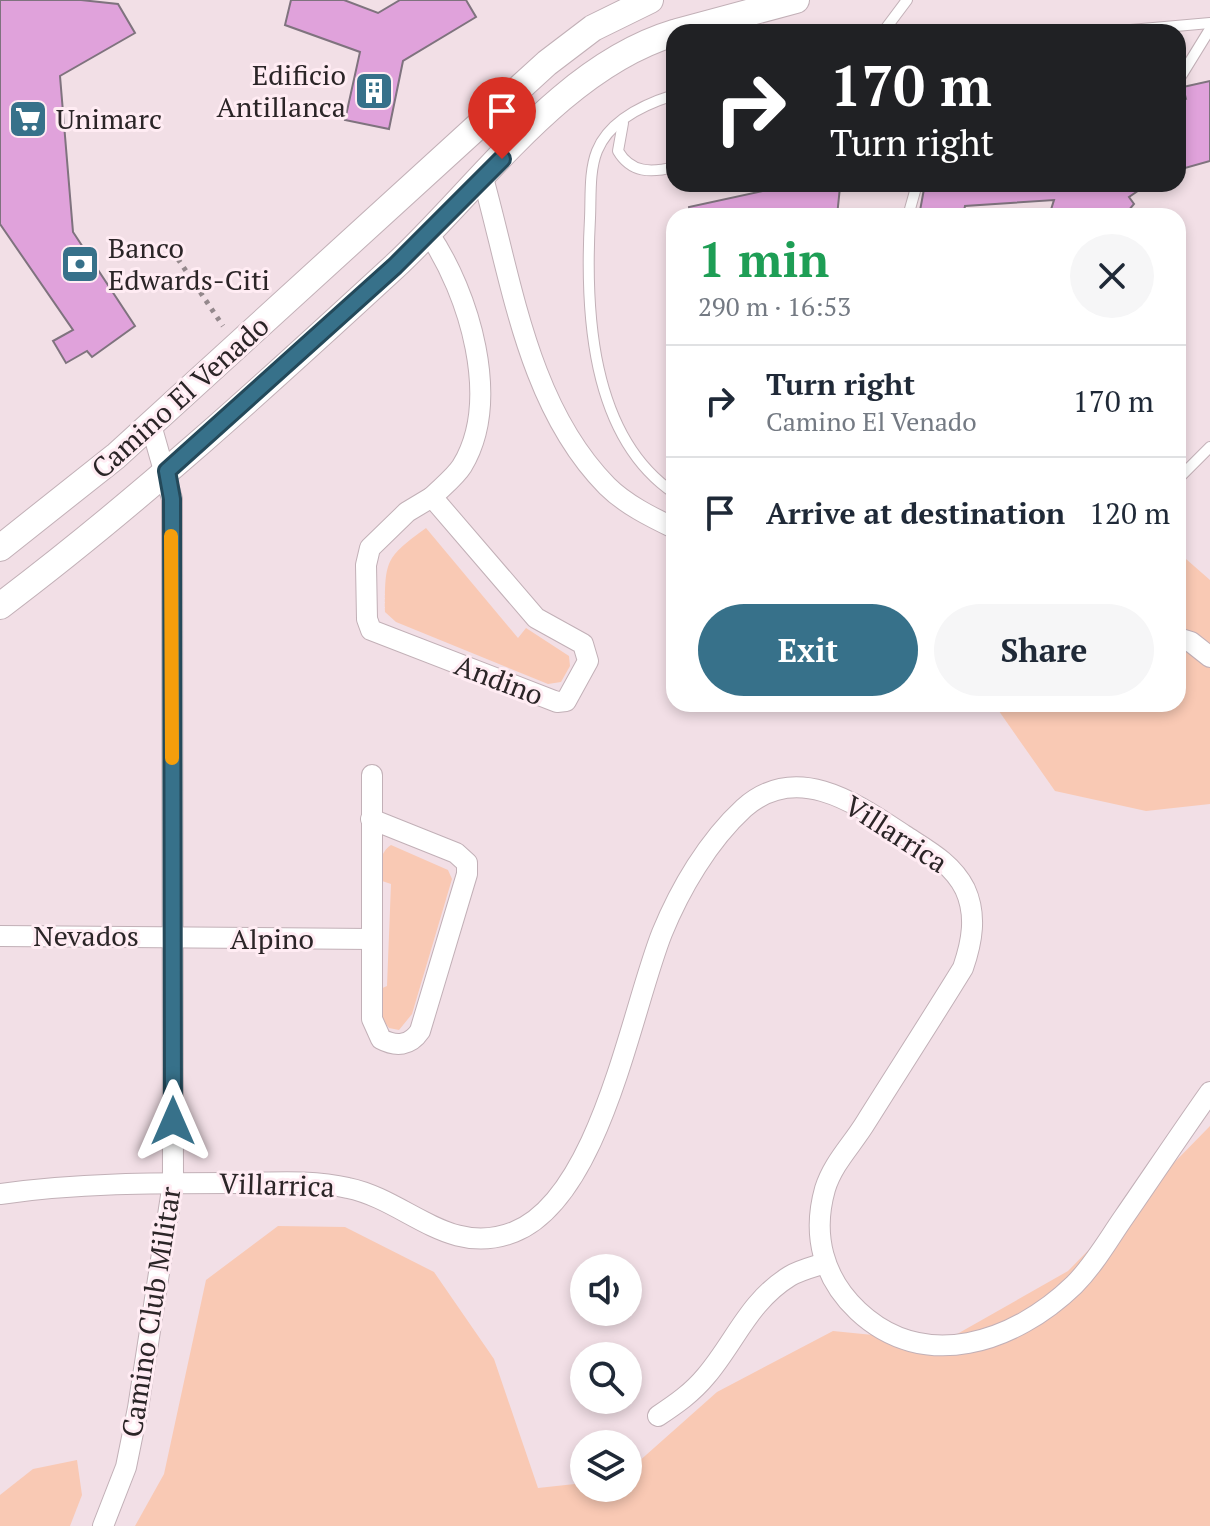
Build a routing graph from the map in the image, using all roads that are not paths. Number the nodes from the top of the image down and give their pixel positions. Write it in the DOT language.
graph roads {
  1 [pos="650,0"];
  2 [pos="796,0"];
  3 [pos="907,0"];
  4 [pos="1210,23"];
  5 [pos="705,24"];
  6 [pos="889,24"];
  7 [pos="1186,25"];
  8 [pos="1210,29"];
  9 [pos="666,35"];
  10 [pos="1186,68"];
  11 [pos="666,99"];
  12 [pos="625,117"];
  13 [pos="666,169"];
  14 [pos="483,178"];
  15 [pos="429,234"];
  16 [pos="151,425"];
  17 [pos="1210,447"];
  18 [pos="167,471"];
  19 [pos="1186,471"];
  20 [pos="666,488"];
  21 [pos="432,497"];
  22 [pos="666,524"];
  23 [pos="0,548"];
  24 [pos="0,606"];
  25 [pos="1186,640"];
  26 [pos="1210,657"];
  27 [pos="372,775"];
  28 [pos="371,819"];
  29 [pos="0,936"];
  30 [pos="173,936"];
  31 [pos="372,939"];
  32 [pos="1210,1092"];
  33 [pos="173,1183"];
  34 [pos="0,1194"];
  35 [pos="825,1263"];
  36 [pos="658,1416"];
  37 [pos="103,1526"];
  1 -- 16 [label="street, Camino El Venado"];
  2 -- 5 [label="street, Camino El Venado"];
  3 -- 6 [label="lane"];
  4 -- 7 [label="lane"];
  8 -- 10 [label="lane"];
  9 -- 14 [label="street, Camino El Venado"];
  11 -- 12 [label="lane"];
  12 -- 13 [label="lane"];
  12 -- 20 [label="lane"];
  14 -- 15 [label="street, Camino El Venado"];
  14 -- 22 [label="street"];
  15 -- 18 [label="street, Camino El Venado"];
  15 -- 21 [label="street, Andino"];
  16 -- 18 [label="street, Camino Club Militar"];
  16 -- 23 [label="street, Camino El Venado"];
  17 -- 19 [label="lane"];
  18 -- 24 [label="street, Camino El Venado"];
  18 -- 30 [label="street, Camino Club Militar"];
  21 -- 21 [label="street, Andino"];
  25 -- 26 [label="street"];
  27 -- 28 [label="street"];
  28 -- 31 [label="street"];
  28 -- 31 [label="street"];
  29 -- 30 [label="street, Nevados"];
  30 -- 31 [label="street, Alpino"];
  30 -- 33 [label="street, Camino Club Militar"];
  32 -- 35 [label="street, Villarrica"];
  33 -- 34 [label="street, Villarrica"];
  33 -- 35 [label="street, Villarrica"];
  33 -- 37 [label="street, Camino Club Militar"];
  35 -- 36 [label="street"];
}
